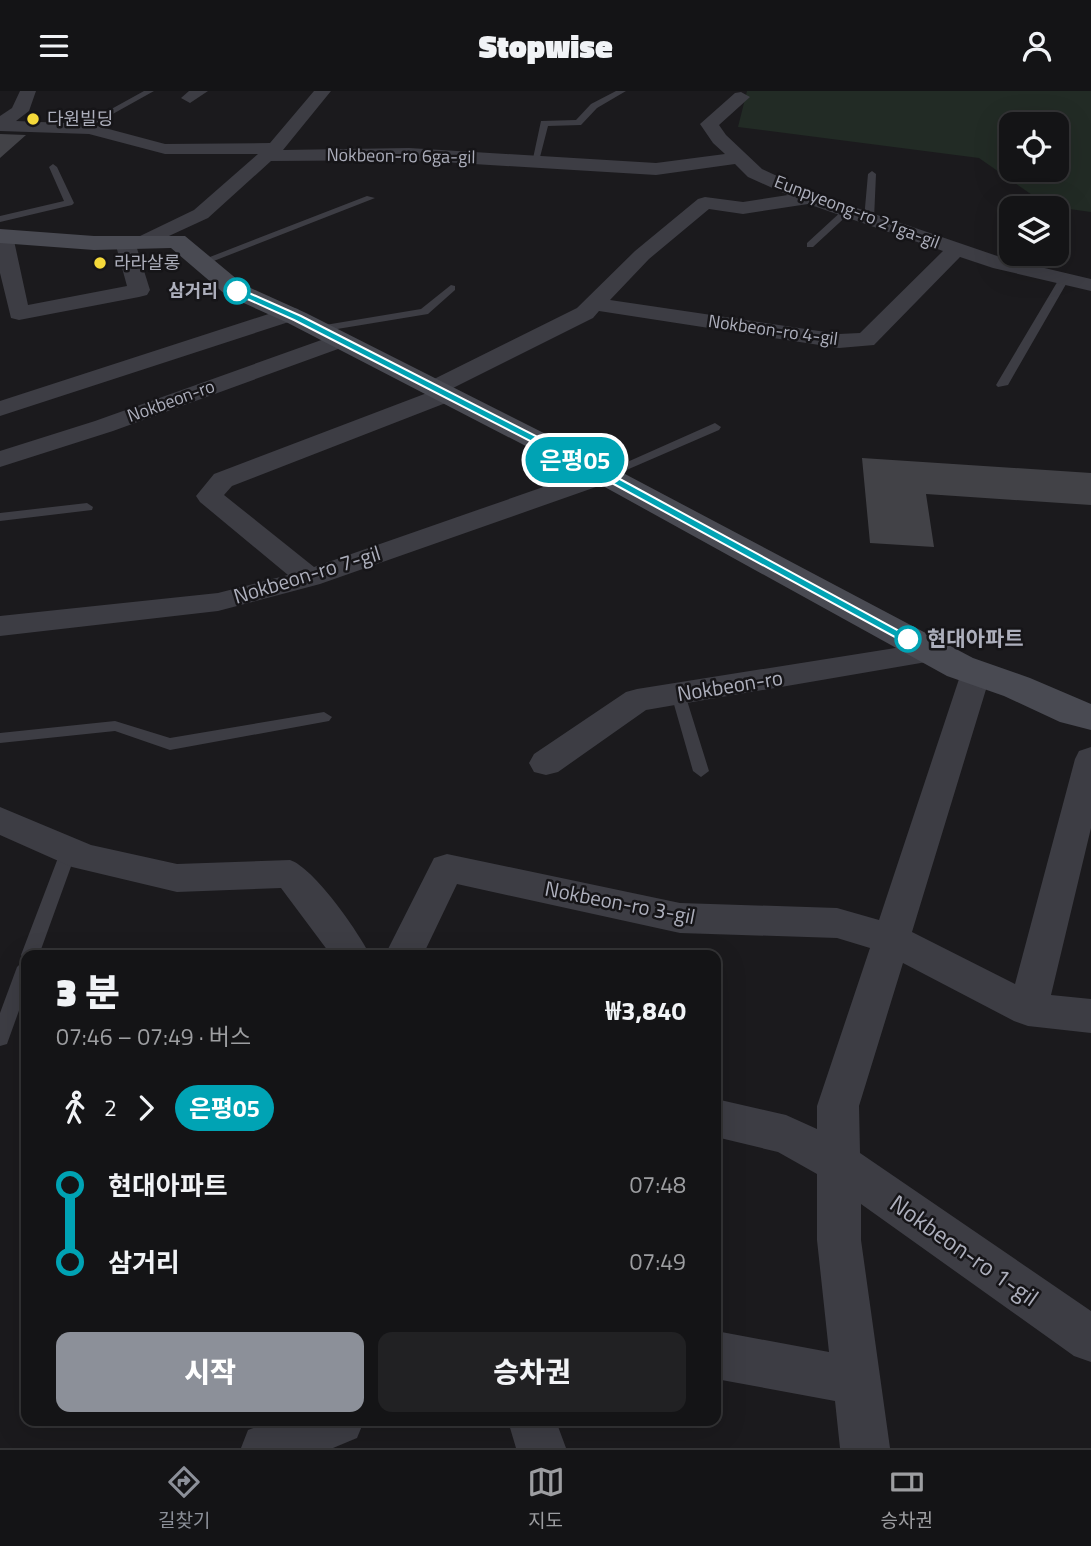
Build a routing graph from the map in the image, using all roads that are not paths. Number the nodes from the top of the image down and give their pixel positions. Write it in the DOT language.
graph roads {
  1 [pos="28,91"];
  2 [pos="149,91"];
  3 [pos="323,91"];
  4 [pos="622,91"];
  5 [pos="741,97"];
  6 [pos="0,125"];
  7 [pos="81,128"];
  8 [pos="271,152"];
  9 [pos="740,157"];
  10 [pos="535,161"];
  11 [pos="53,167"];
  12 [pos="872,174"];
  13 [pos="370,198"];
  14 [pos="809,198"];
  15 [pos="847,211"];
  16 [pos="869,219"];
  17 [pos="1,231"];
  18 [pos="135,242"];
  19 [pos="810,245"];
  20 [pos="957,249"];
  21 [pos="202,262"];
  22 [pos="1064,279"];
  23 [pos="1091,285"];
  24 [pos="451,288"];
  25 [pos="595,304"];
  26 [pos="290,314"];
  27 [pos="330,334"];
  28 [pos="1002,385"];
  29 [pos="441,391"];
  30 [pos="0,409"];
  31 [pos="715,427"];
  32 [pos="0,459"];
  33 [pos="604,475"];
  34 [pos="87,507"];
  35 [pos="0,517"];
  36 [pos="310,578"];
  37 [pos="0,625"];
  38 [pos="933,652"];
  39 [pos="976,673"];
  40 [pos="678,694"];
  41 [pos="324,717"];
  42 [pos="1091,717"];
  43 [pos="0,739"];
  44 [pos="1091,759"];
  45 [pos="546,763"];
  46 [pos="701,771"];
  47 [pos="0,820"];
  48 [pos="69,850"];
  49 [pos="891,939"];
  50 [pos="32,950"];
  51 [pos="348,950"];
  52 [pos="406,950"];
  53 [pos="21,981"];
  54 [pos="1028,1009"];
  55 [pos="1091,1016"];
  56 [pos="0,1038"];
  57 [pos="721,1119"];
  58 [pos="838,1163"];
  59 [pos="1091,1339"];
  60 [pos="721,1356"];
  61 [pos="856,1381"];
  62 [pos="326,1426"];
  63 [pos="534,1426"];
  64 [pos="266,1448"];
  65 [pos="541,1448"];
  66 [pos="865,1448"];
  1 -- 6 [label="street"];
  2 -- 7 [label="lane"];
  3 -- 8 [label="street"];
  4 -- 10 [label="lane"];
  5 -- 9 [label="street, Eunpyeong-ro 21ga-gil"];
  6 -- 7 [label="street, Nokbeon-ro 6ga-gil"];
  7 -- 8 [label="street, Nokbeon-ro 6ga-gil"];
  8 -- 10 [label="street, Nokbeon-ro 6ga-gil"];
  8 -- 18 [label="street"];
  9 -- 10 [label="street, Nokbeon-ro 6ga-gil"];
  9 -- 14 [label="street, Eunpyeong-ro 21ga-gil"];
  11 -- 17 [label="lane"];
  12 -- 16 [label="lane"];
  13 -- 21 [label="lane"];
  14 -- 15 [label="street, Eunpyeong-ro 21ga-gil"];
  14 -- 25 [label="street"];
  15 -- 16 [label="street, Eunpyeong-ro 21ga-gil"];
  15 -- 19 [label="lane"];
  16 -- 20 [label="street, Eunpyeong-ro 21ga-gil"];
  17 -- 18 [label="street"];
  17 -- 18 [label="street"];
  18 -- 21 [label="street"];
  20 -- 22 [label="street, Eunpyeong-ro 21ga-gil"];
  20 -- 25 [label="street, Nokbeon-ro 4-gil"];
  21 -- 26 [label="street"];
  22 -- 23 [label="street, Eunpyeong-ro 21ga-gil"];
  22 -- 28 [label="lane"];
  24 -- 27 [label="lane"];
  25 -- 29 [label="street"];
  26 -- 27 [label="street"];
  26 -- 30 [label="street"];
  27 -- 29 [label="street"];
  27 -- 32 [label="street, Nokbeon-ro"];
  29 -- 33 [label="street"];
  29 -- 36 [label="street"];
  31 -- 33 [label="lane"];
  33 -- 36 [label="street, Nokbeon-ro 7-gil"];
  33 -- 38 [label="street"];
  34 -- 35 [label="lane"];
  36 -- 37 [label="street, Nokbeon-ro 7-gil"];
  38 -- 39 [label="street"];
  38 -- 40 [label="street, Nokbeon-ro"];
  39 -- 42 [label="street"];
  39 -- 49 [label="street"];
  40 -- 45 [label="street, Nokbeon-ro"];
  40 -- 46 [label="lane"];
  41 -- 43 [label="lane"];
  44 -- 54 [label="street"];
  47 -- 48 [label="street"];
  48 -- 50 [label="lane"];
  48 -- 51 [label="street"];
  49 -- 52 [label="street, Nokbeon-ro 3-gil"];
  49 -- 54 [label="street"];
  49 -- 58 [label="street"];
  53 -- 56 [label="lane"];
  54 -- 55 [label="street"];
  57 -- 58 [label="street"];
  58 -- 59 [label="street, Nokbeon-ro 1-gil"];
  58 -- 61 [label="street"];
  60 -- 61 [label="street"];
  61 -- 66 [label="street"];
  62 -- 64 [label="street"];
  63 -- 65 [label="street"];
}
